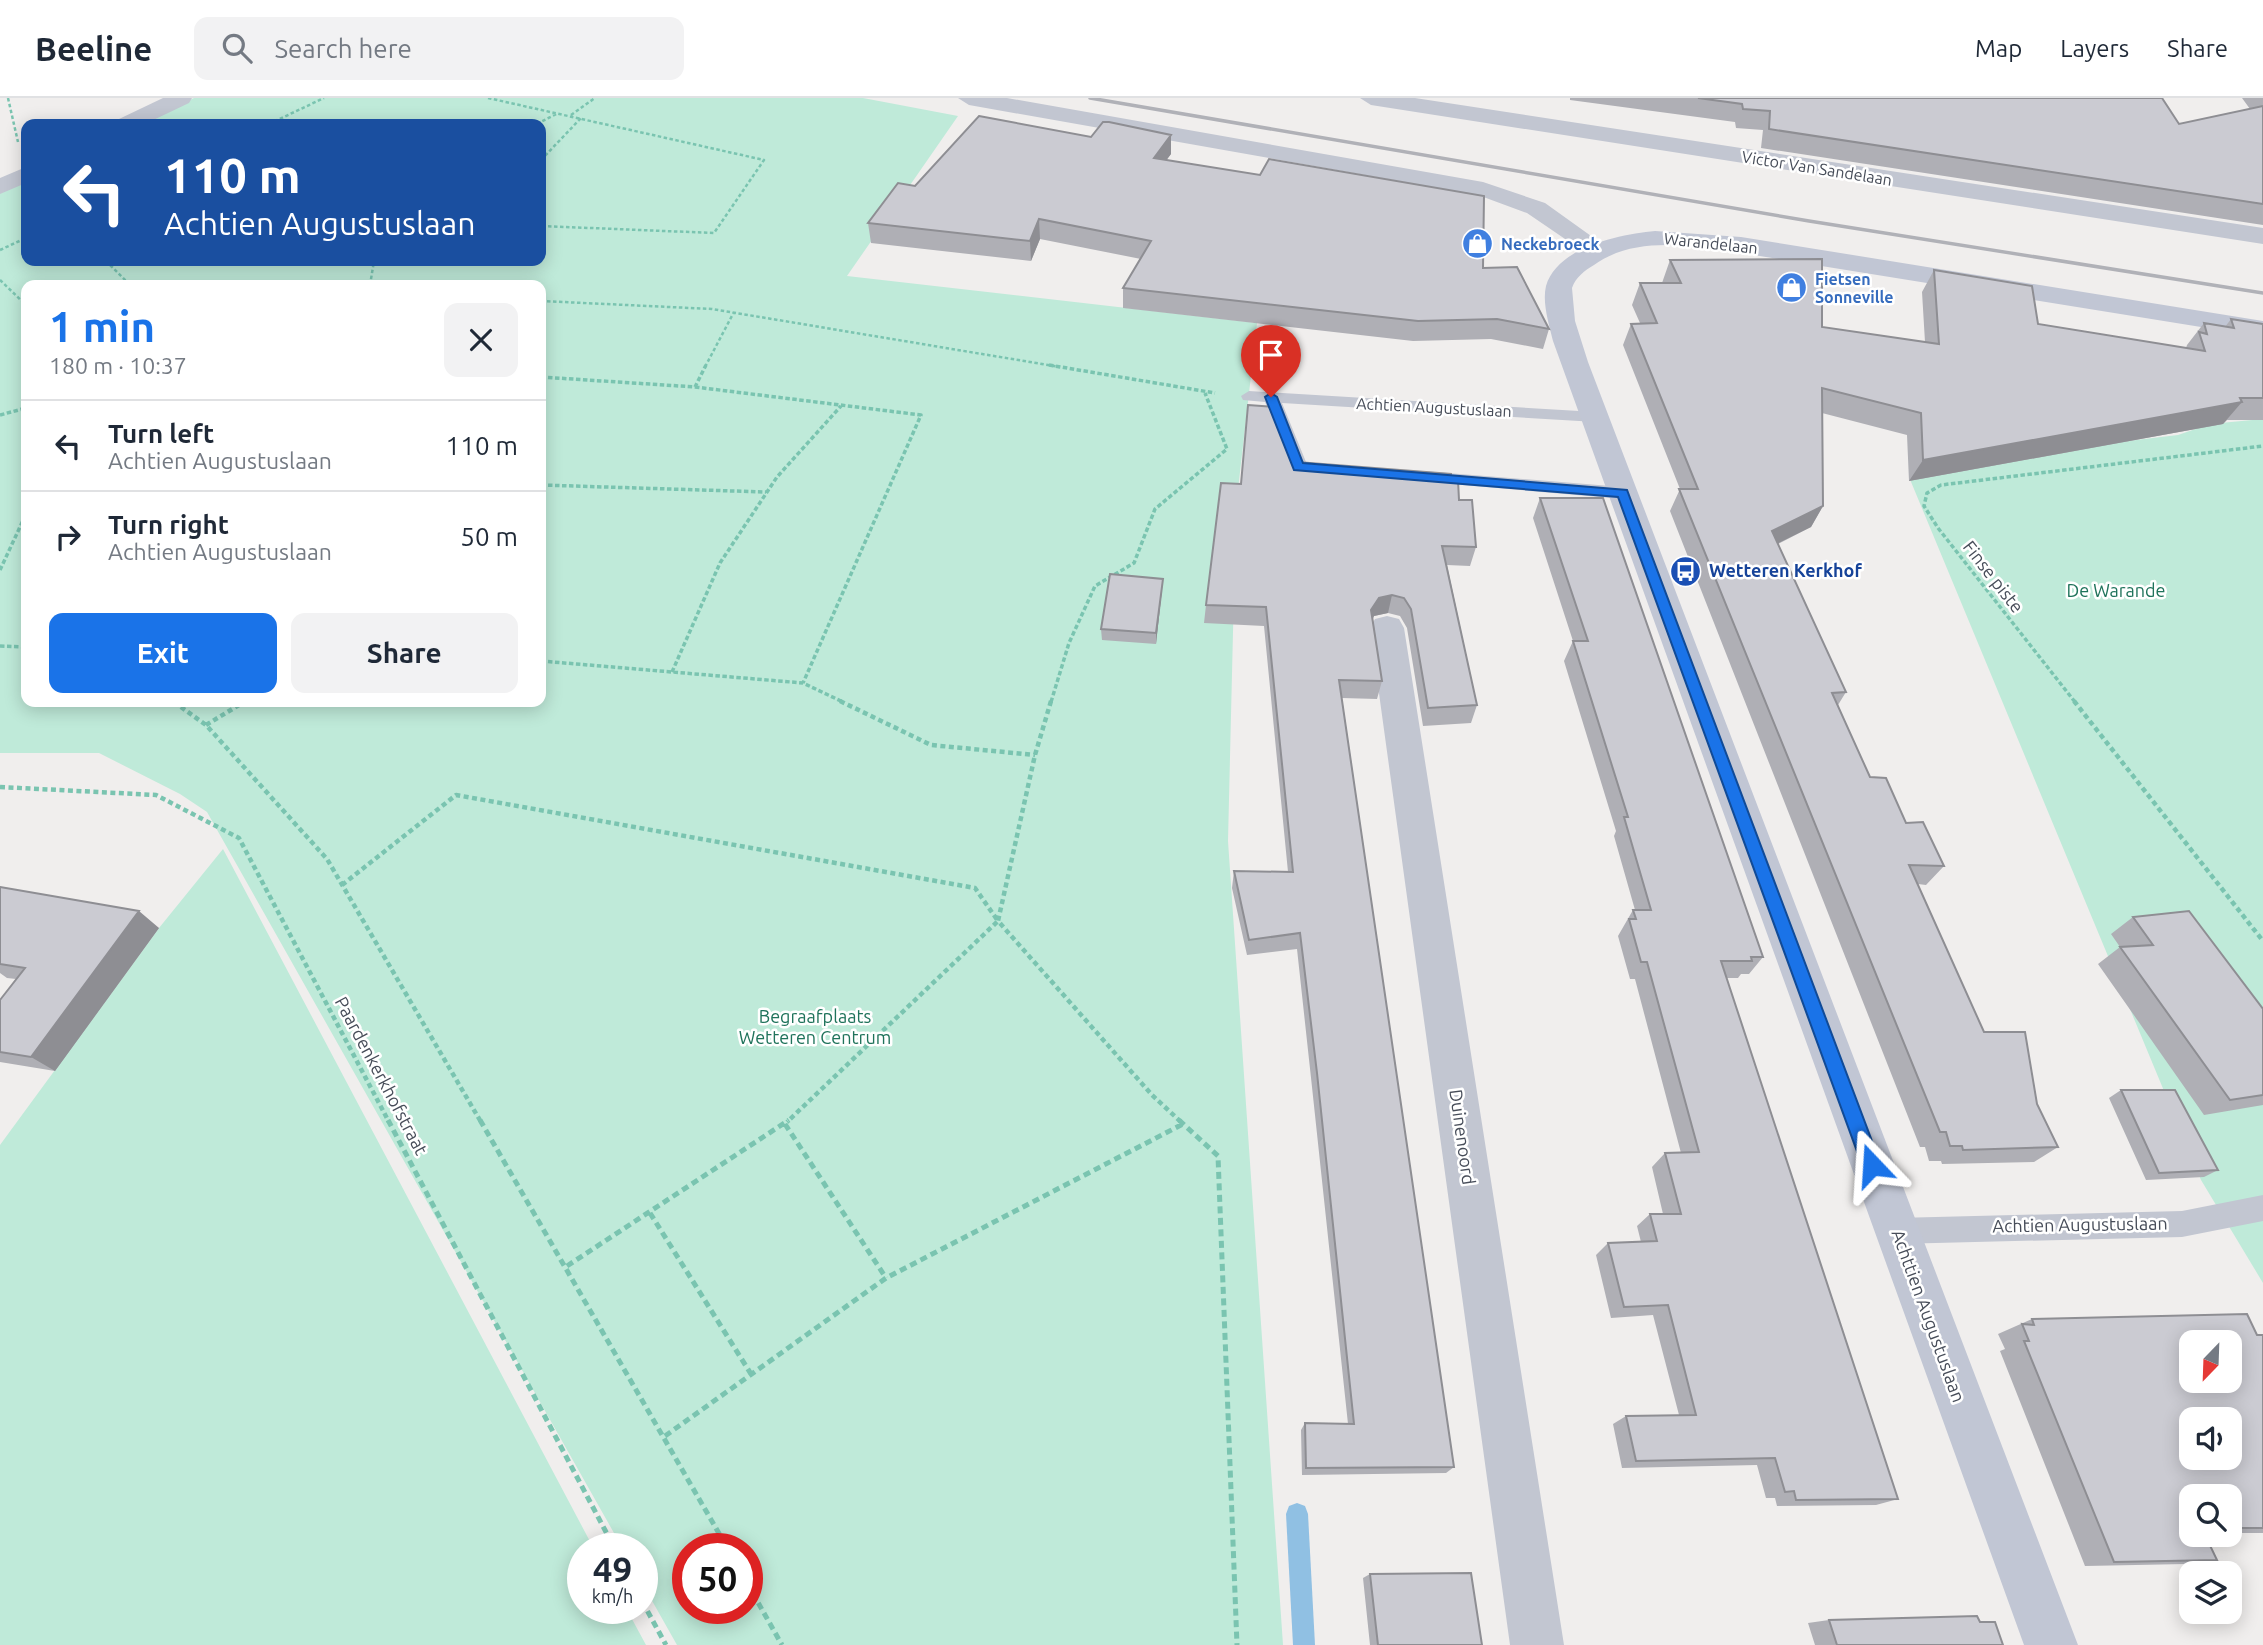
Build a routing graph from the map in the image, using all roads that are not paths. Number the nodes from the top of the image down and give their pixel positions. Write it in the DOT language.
graph roads {
  1 [pos="181,98"];
  2 [pos="969,98"];
  3 [pos="1371,98"];
  4 [pos="137,119"];
  5 [pos="21,176"];
  6 [pos="0,187"];
  7 [pos="2263,236"];
  8 [pos="1599,251"];
  9 [pos="2263,329"];
  10 [pos="1249,396"];
  11 [pos="1271,397"];
  12 [pos="1596,417"];
  13 [pos="1324,469"];
  14 [pos="1401,475"];
  15 [pos="1623,493"];
  16 [pos="1387,628"];
  17 [pos="2263,1208"];
  18 [pos="1896,1231"];
  19 [pos="1537,1645"];
  20 [pos="2050,1645"];
  1 -- 4 [label="street"];
  2 -- 8 [label="street"];
  3 -- 7 [label="street, Victor Van Sandelaan"];
  5 -- 6 [label="street"];
  8 -- 9 [label="main road, Warandelaan"];
  8 -- 12 [label="main road, Achttien Augustuslaan"];
  10 -- 11 [label="lane, Achtien Augustuslaan"];
  11 -- 12 [label="lane, Achtien Augustuslaan"];
  11 -- 13 [label="lane"];
  12 -- 15 [label="main road, Achttien Augustuslaan"];
  14 -- 15 [label="lane"];
  15 -- 18 [label="main road, Achttien Augustuslaan"];
  16 -- 19 [label="street, Duinenoord"];
  17 -- 18 [label="lane, Achtien Augustuslaan"];
  18 -- 20 [label="main road, Achttien Augustuslaan"];
}
